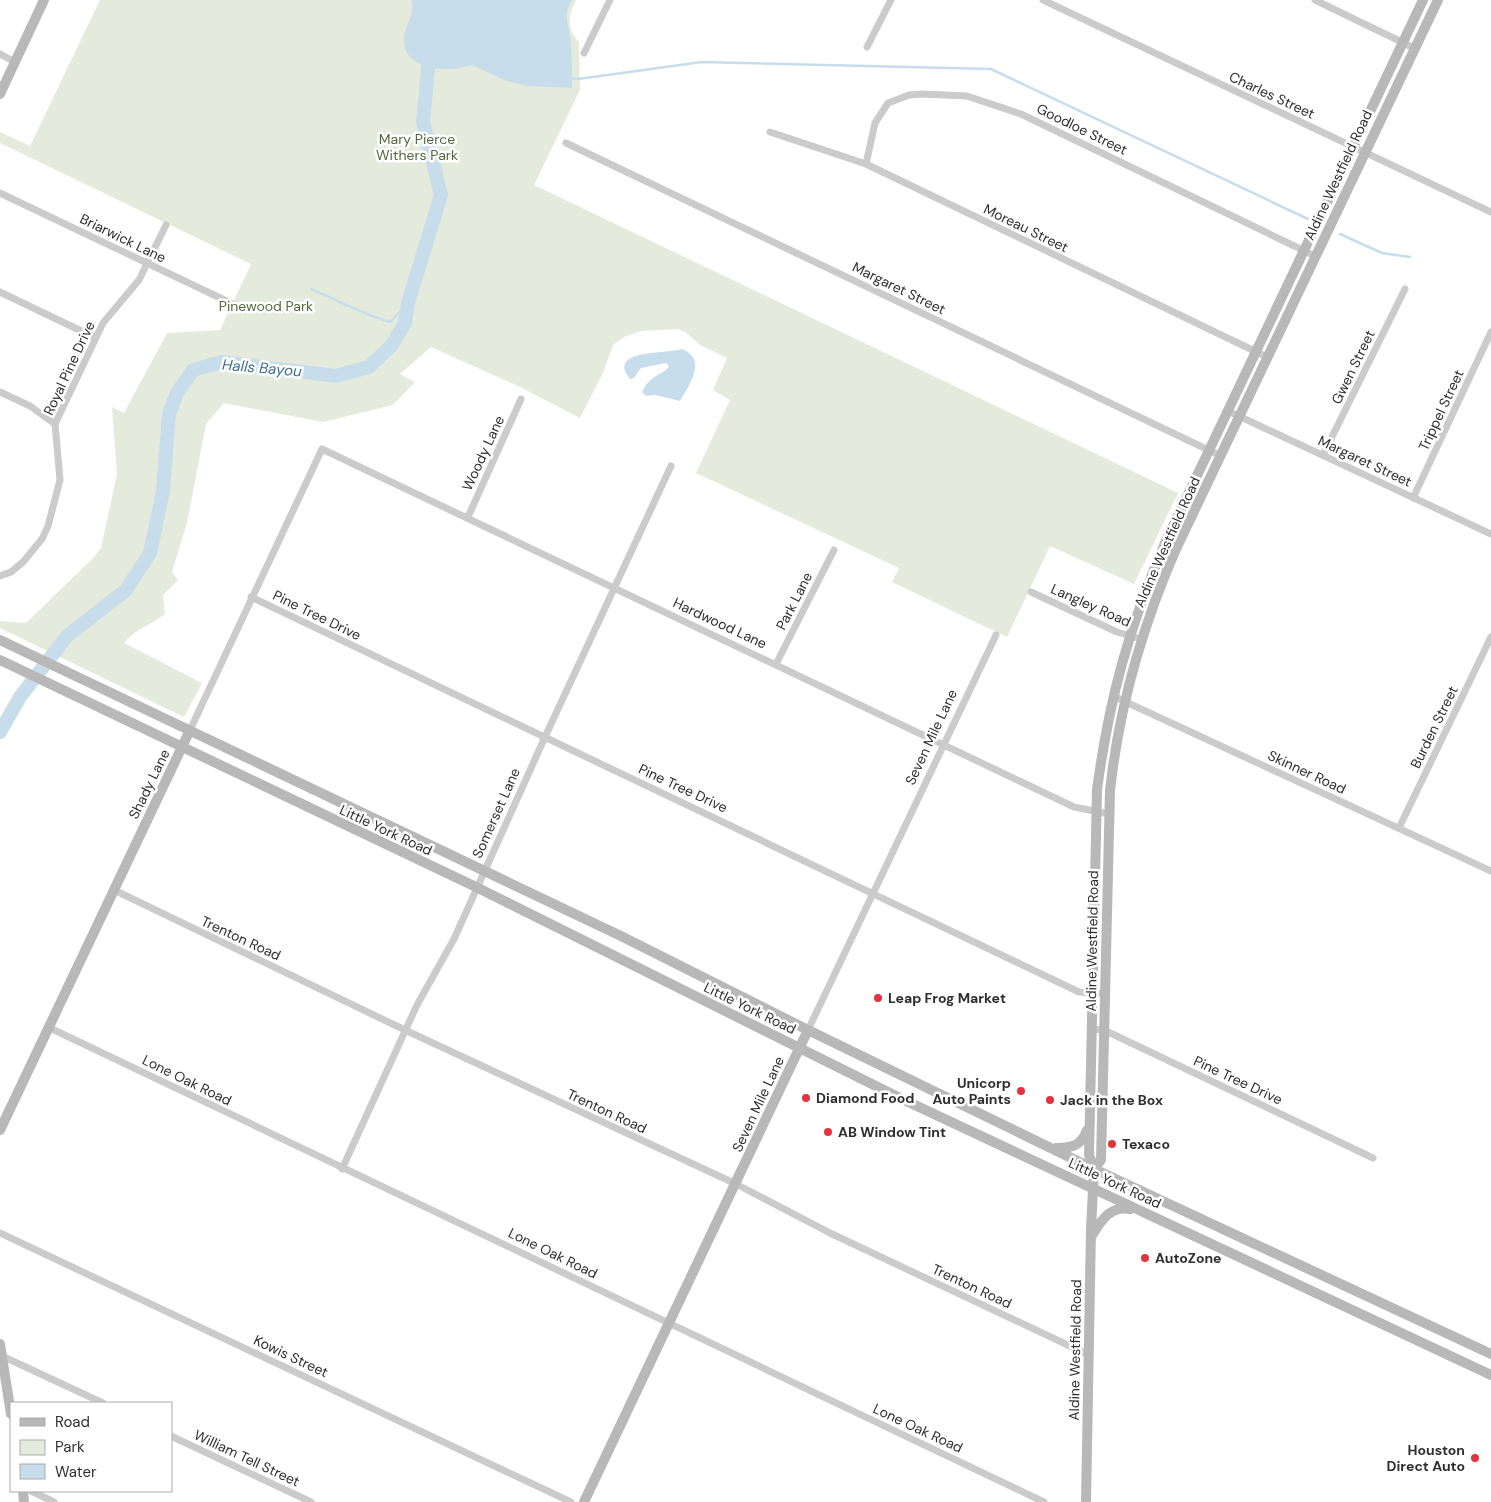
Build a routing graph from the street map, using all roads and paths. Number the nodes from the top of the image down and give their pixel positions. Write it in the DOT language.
graph roads {
  1 [pos="44,0"];
  2 [pos="610,0"];
  3 [pos="891,0"];
  4 [pos="1042,0"];
  5 [pos="1315,0"];
  6 [pos="1424,0"];
  7 [pos="1438,0"];
  8 [pos="1403,42"];
  9 [pos="867,47"];
  10 [pos="1414,48"];
  11 [pos="584,53"];
  12 [pos="0,54"];
  13 [pos="15,62"];
  14 [pos="0,94"];
  15 [pos="770,132"];
  16 [pos="566,143"];
  17 [pos="1352,147"];
  18 [pos="1364,152"];
  19 [pos="866,164"];
  20 [pos="0,193"];
  21 [pos="1491,212"];
  22 [pos="166,225"];
  23 [pos="1303,250"];
  24 [pos="1315,256"];
  25 [pos="148,264"];
  26 [pos="1405,289"];
  27 [pos="0,292"];
  28 [pos="235,305"];
  29 [pos="1491,332"];
  30 [pos="96,338"];
  31 [pos="1256,352"];
  32 [pos="1267,357"];
  33 [pos="0,392"];
  34 [pos="522,399"];
  35 [pos="1228,411"];
  36 [pos="1240,417"];
  37 [pos="55,424"];
  38 [pos="322,449"];
  39 [pos="1210,450"];
  40 [pos="1323,455"];
  41 [pos="1221,456"];
  42 [pos="671,466"];
  43 [pos="1413,498"];
  44 [pos="468,517"];
  45 [pos="1491,534"];
  46 [pos="1165,543"];
  47 [pos="1176,549"];
  48 [pos="834,550"];
  49 [pos="0,576"];
  50 [pos="615,587"];
  51 [pos="1031,592"];
  52 [pos="251,597"];
  53 [pos="996,635"];
  54 [pos="1128,636"];
  55 [pos="1491,637"];
  56 [pos="1141,638"];
  57 [pos="4,641"];
  58 [pos="0,660"];
  59 [pos="1122,662"];
  60 [pos="776,664"];
  61 [pos="1134,665"];
  62 [pos="1113,696"];
  63 [pos="1125,701"];
  64 [pos="190,730"];
  65 [pos="544,737"];
  66 [pos="943,744"];
  67 [pos="181,748"];
  68 [pos="1097,812"];
  69 [pos="1109,814"];
  70 [pos="1399,828"];
  71 [pos="484,870"];
  72 [pos="1491,871"];
  73 [pos="476,887"];
  74 [pos="114,890"];
  75 [pos="873,893"];
  76 [pos="1092,993"];
  77 [pos="1105,994"];
  78 [pos="50,1028"];
  79 [pos="1092,1029"];
  80 [pos="405,1030"];
  81 [pos="808,1030"];
  82 [pos="1104,1030"];
  83 [pos="800,1048"];
  84 [pos="1090,1124"];
  85 [pos="0,1130"];
  86 [pos="1054,1148"];
  87 [pos="1372,1158"];
  88 [pos="342,1169"];
  89 [pos="1094,1169"];
  90 [pos="736,1184"];
  91 [pos="1093,1188"];
  92 [pos="1141,1211"];
  93 [pos="0,1233"];
  94 [pos="1091,1238"];
  95 [pos="669,1323"];
  96 [pos="1454,1337"];
  97 [pos="0,1344"];
  98 [pos="1491,1354"];
  99 [pos="1089,1355"];
  100 [pos="1448,1355"];
  101 [pos="2,1356"];
  102 [pos="1491,1375"];
  103 [pos="101,1402"];
  104 [pos="10,1408"];
  105 [pos="172,1436"];
  106 [pos="32,1492"];
  107 [pos="54,1502"];
  108 [pos="312,1502"];
  109 [pos="571,1502"];
  110 [pos="584,1502"];
  111 [pos="1044,1502"];
  112 [pos="1086,1502"];
  1 -- 13 [label="main road"];
  2 -- 11 [label="street"];
  3 -- 9 [label="street"];
  4 -- 17 [label="street, Charles Street"];
  5 -- 8 [label="street"];
  6 -- 8 [label="main road, Aldine Westfield Road"];
  7 -- 10 [label="main road, Aldine Westfield Road"];
  8 -- 10 [label="street"];
  8 -- 17 [label="main road, Aldine Westfield Road"];
  10 -- 18 [label="main road, Aldine Westfield Road"];
  12 -- 13 [label="street"];
  13 -- 14 [label="main road"];
  15 -- 19 [label="street, Moreau Street"];
  16 -- 39 [label="street, Margaret Street"];
  17 -- 18 [label="street, Charles Street"];
  17 -- 23 [label="main road, Aldine Westfield Road"];
  18 -- 21 [label="street, Charles Street"];
  18 -- 24 [label="main road, Aldine Westfield Road"];
  19 -- 23 [label="street, Goodloe Street"];
  19 -- 31 [label="street, Moreau Street"];
  20 -- 25 [label="street, Briarwick Lane"];
  22 -- 25 [label="street, Royal Pine Drive"];
  23 -- 24 [label="street, Goodloe Street"];
  23 -- 31 [label="main road, Aldine Westfield Road"];
  24 -- 32 [label="main road, Aldine Westfield Road"];
  25 -- 28 [label="street, Briarwick Lane"];
  25 -- 30 [label="street, Royal Pine Drive"];
  26 -- 40 [label="street, Gwen Street"];
  27 -- 30 [label="street"];
  29 -- 43 [label="street, Trippel Street"];
  30 -- 37 [label="street, Royal Pine Drive"];
  31 -- 32 [label="street, Moreau Street"];
  31 -- 35 [label="main road, Aldine Westfield Road"];
  32 -- 36 [label="main road, Aldine Westfield Road"];
  33 -- 37 [label="street"];
  34 -- 44 [label="street, Woody Lane"];
  35 -- 36 [label="street, Margaret Street"];
  35 -- 39 [label="main road, Aldine Westfield Road"];
  36 -- 40 [label="street, Margaret Street"];
  36 -- 41 [label="main road, Aldine Westfield Road"];
  37 -- 49 [label="street, Royal Pine Drive"];
  38 -- 44 [label="street, Hardwood Lane"];
  38 -- 52 [label="street, Shady Lane"];
  39 -- 41 [label="street, Margaret Street"];
  39 -- 46 [label="main road, Aldine Westfield Road"];
  40 -- 43 [label="street, Margaret Street"];
  41 -- 47 [label="main road, Aldine Westfield Road"];
  42 -- 50 [label="street, Somerset Lane"];
  43 -- 45 [label="street, Margaret Street"];
  44 -- 50 [label="street, Hardwood Lane"];
  46 -- 47 [label="main road"];
  46 -- 54 [label="main road, Aldine Westfield Road"];
  47 -- 56 [label="main road, Aldine Westfield Road"];
  48 -- 60 [label="street, Park Lane"];
  50 -- 60 [label="street, Hardwood Lane"];
  50 -- 65 [label="street, Somerset Lane"];
  51 -- 54 [label="street, Langley Road"];
  52 -- 64 [label="street, Shady Lane"];
  52 -- 65 [label="street, Pine Tree Drive"];
  53 -- 66 [label="street, Seven Mile Lane"];
  54 -- 56 [label="street, Langley Road"];
  54 -- 59 [label="main road, Aldine Westfield Road"];
  55 -- 70 [label="street, Burden Street"];
  56 -- 61 [label="main road, Aldine Westfield Road"];
  57 -- 64 [label="main road, Little York Road"];
  58 -- 67 [label="main road, Little York Road"];
  59 -- 61 [label="main road"];
  59 -- 62 [label="main road, Aldine Westfield Road"];
  60 -- 66 [label="street, Hardwood Lane"];
  61 -- 63 [label="main road, Aldine Westfield Road"];
  62 -- 63 [label="street, Skinner Road"];
  62 -- 68 [label="main road, Aldine Westfield Road"];
  63 -- 69 [label="main road, Aldine Westfield Road"];
  63 -- 70 [label="street, Skinner Road"];
  64 -- 67 [label="main road, Shady Lane"];
  64 -- 71 [label="main road, Little York Road"];
  65 -- 71 [label="street, Somerset Lane"];
  65 -- 75 [label="street, Pine Tree Drive"];
  66 -- 68 [label="street, Hardwood Lane"];
  66 -- 75 [label="street, Seven Mile Lane"];
  67 -- 73 [label="main road, Little York Road"];
  67 -- 74 [label="main road, Shady Lane"];
  68 -- 69 [label="street, Hardwood Lane"];
  68 -- 76 [label="main road, Aldine Westfield Road"];
  69 -- 77 [label="main road, Aldine Westfield Road"];
  70 -- 72 [label="street, Skinner Road"];
  71 -- 73 [label="street, Somerset Lane"];
  71 -- 81 [label="main road, Little York Road"];
  73 -- 80 [label="street, Somerset Lane"];
  73 -- 83 [label="main road, Little York Road"];
  74 -- 78 [label="main road, Shady Lane"];
  74 -- 80 [label="street, Trenton Road"];
  75 -- 76 [label="street, Pine Tree Drive"];
  75 -- 81 [label="street, Seven Mile Lane"];
  76 -- 77 [label="street, Pine Tree Drive"];
  76 -- 79 [label="main road, Aldine Westfield Road"];
  77 -- 82 [label="main road, Aldine Westfield Road"];
  78 -- 85 [label="main road, Shady Lane"];
  78 -- 88 [label="street, Lone Oak Road"];
  79 -- 82 [label="street, Pine Tree Drive"];
  79 -- 84 [label="main road, Aldine Westfield Road"];
  80 -- 88 [label="street, Somerset Lane"];
  80 -- 90 [label="street, Trenton Road"];
  81 -- 83 [label="main road, Seven Mile Lane"];
  81 -- 86 [label="main road, Little York Road"];
  82 -- 87 [label="street, Pine Tree Drive"];
  82 -- 89 [label="main road, Aldine Westfield Road"];
  83 -- 90 [label="main road, Seven Mile Lane"];
  83 -- 91 [label="main road, Little York Road"];
  84 -- 86 [label="main road"];
  84 -- 89 [label="main road, Aldine Westfield Road"];
  86 -- 89 [label="main road, Little York Road"];
  88 -- 95 [label="street, Lone Oak Road"];
  89 -- 91 [label="main road, Aldine Westfield Road"];
  89 -- 96 [label="main road, Little York Road"];
  90 -- 95 [label="main road, Seven Mile Lane"];
  90 -- 99 [label="street, Trenton Road"];
  91 -- 92 [label="main road, Little York Road"];
  91 -- 94 [label="main road, Aldine Westfield Road"];
  92 -- 94 [label="main road"];
  92 -- 100 [label="main road, Little York Road"];
  93 -- 109 [label="street, Kowis Street"];
  94 -- 99 [label="main road, Aldine Westfield Road"];
  95 -- 110 [label="main road, Seven Mile Lane"];
  95 -- 111 [label="street, Lone Oak Road"];
  96 -- 98 [label="main road, Little York Road"];
  96 -- 100 [label="main road"];
  97 -- 101 [label="main road"];
  99 -- 112 [label="main road, Aldine Westfield Road"];
  100 -- 102 [label="main road, Little York Road"];
  101 -- 103 [label="street"];
  101 -- 104 [label="main road"];
  105 -- 108 [label="street, William Tell Street"];
  106 -- 107 [label="street"];
}
